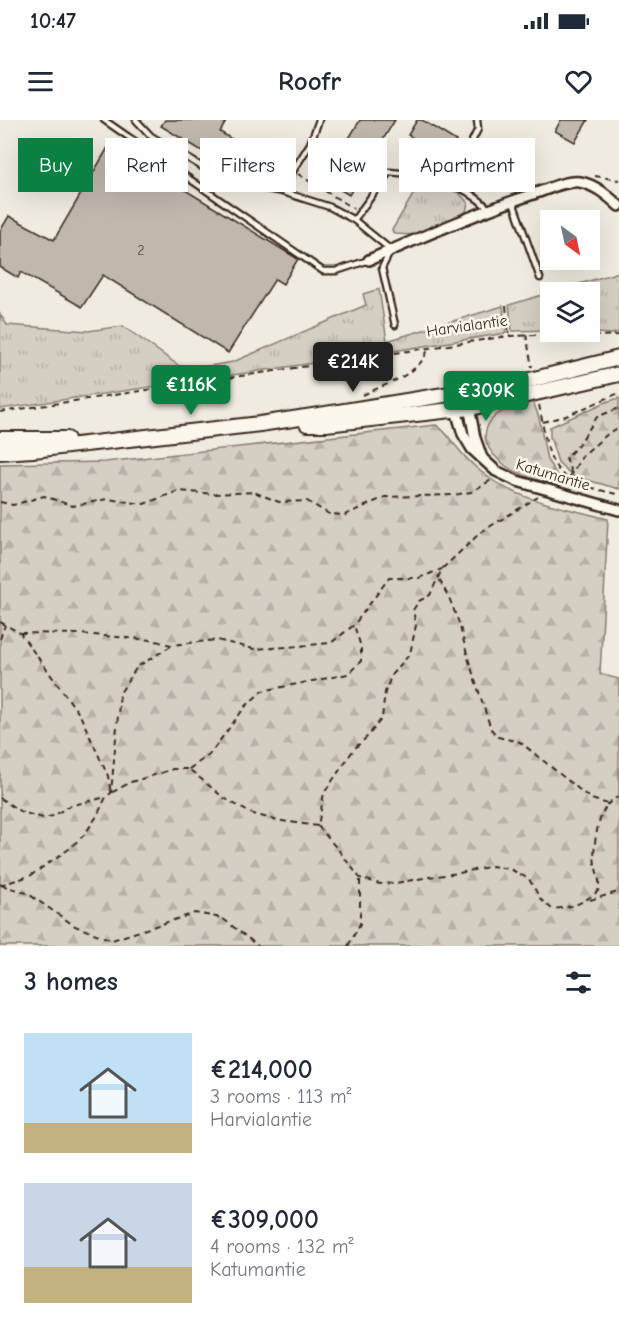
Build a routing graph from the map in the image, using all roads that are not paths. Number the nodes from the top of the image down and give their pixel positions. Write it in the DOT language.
graph roads {
  1 [pos="104,120"];
  2 [pos="136,120"];
  3 [pos="319,120"];
  4 [pos="477,120"];
  5 [pos="474,138"];
  6 [pos="200,166"];
  7 [pos="296,166"];
  8 [pos="399,173"];
  9 [pos="283,192"];
  10 [pos="466,192"];
  11 [pos="512,201"];
  12 [pos="619,206"];
  13 [pos="490,210"];
  14 [pos="354,220"];
  15 [pos="391,250"];
  16 [pos="369,260"];
  17 [pos="540,278"];
  18 [pos="395,326"];
  19 [pos="619,358"];
  20 [pos="619,374"];
  21 [pos="466,391"];
  22 [pos="451,393"];
  23 [pos="463,409"];
  24 [pos="260,424"];
  25 [pos="0,439"];
  26 [pos="125,440"];
  27 [pos="0,452"];
  28 [pos="619,510"];
  1 -- 16 [label="lane"];
  2 -- 6 [label="lane"];
  3 -- 7 [label="lane"];
  4 -- 5 [label="lane"];
  8 -- 14 [label="lane"];
  9 -- 14 [label="lane"];
  10 -- 13 [label="lane"];
  11 -- 12 [label="street"];
  11 -- 13 [label="street"];
  11 -- 17 [label="lane"];
  13 -- 15 [label="street"];
  14 -- 15 [label="lane"];
  15 -- 16 [label="street"];
  15 -- 18 [label="lane"];
  19 -- 21 [label="main road"];
  20 -- 23 [label="main road"];
  21 -- 22 [label="main road"];
  21 -- 23 [label="street, Katumantie"];
  22 -- 23 [label="street, Katumantie"];
  22 -- 24 [label="main road"];
  23 -- 24 [label="main road"];
  23 -- 28 [label="street, Katumantie"];
  24 -- 26 [label="main road"];
  25 -- 26 [label="main road"];
  26 -- 27 [label="main road"];
}
